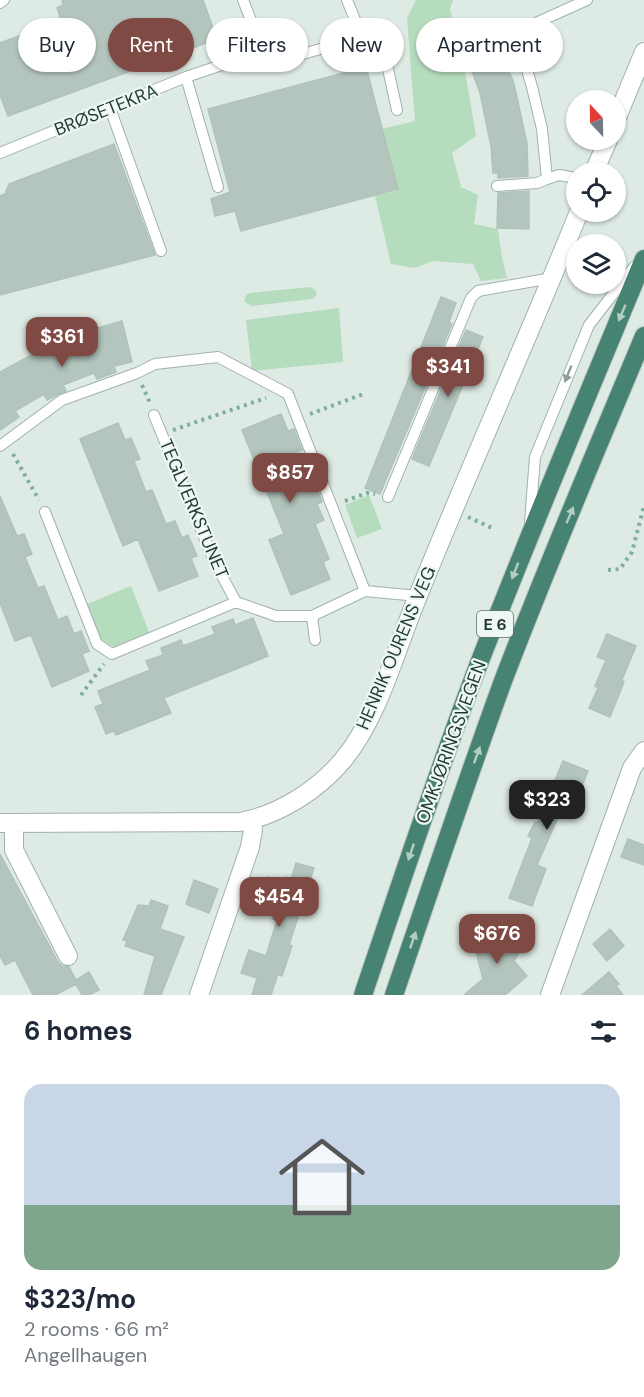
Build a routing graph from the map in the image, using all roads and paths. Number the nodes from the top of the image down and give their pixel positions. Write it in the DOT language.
graph roads {
  1 [pos="4,0"];
  2 [pos="243,0"];
  3 [pos="346,0"];
  4 [pos="587,0"];
  5 [pos="0,3"];
  6 [pos="250,18"];
  7 [pos="354,18"];
  8 [pos="644,52"];
  9 [pos="206,70"];
  10 [pos="389,72"];
  11 [pos="186,77"];
  12 [pos="626,95"];
  13 [pos="110,108"];
  14 [pos="397,110"];
  15 [pos="0,153"];
  16 [pos="566,176"];
  17 [pos="547,179"];
  18 [pos="497,186"];
  19 [pos="218,187"];
  20 [pos="575,222"];
  21 [pos="161,251"];
  22 [pos="644,257"];
  23 [pos="552,278"];
  24 [pos="644,336"];
  25 [pos="137,373"];
  26 [pos="366,393"];
  27 [pos="292,403"];
  28 [pos="154,415"];
  29 [pos="298,418"];
  30 [pos="162,433"];
  31 [pos="3,443"];
  32 [pos="388,497"];
  33 [pos="333,505"];
  34 [pos="644,506"];
  35 [pos="454,511"];
  36 [pos="45,512"];
  37 [pos="494,529"];
  38 [pos="529,536"];
  39 [pos="608,570"];
  40 [pos="364,591"];
  41 [pos="418,596"];
  42 [pos="236,602"];
  43 [pos="312,616"];
  44 [pos="315,640"];
  45 [pos="112,654"];
  46 [pos="81,695"];
  47 [pos="644,751"];
  48 [pos="252,820"];
  49 [pos="7,823"];
  50 [pos="68,956"];
  51 [pos="199,995"];
  52 [pos="363,995"];
  53 [pos="394,995"];
  54 [pos="549,995"];
  1 -- 5 [label="lane"];
  2 -- 6 [label="lane"];
  3 -- 7 [label="lane"];
  4 -- 17 [label="lane"];
  8 -- 12 [label="street"];
  9 -- 11 [label="lane, BRØSETEKRA"];
  10 -- 14 [label="lane"];
  11 -- 13 [label="lane, BRØSETEKRA"];
  11 -- 19 [label="lane"];
  13 -- 15 [label="lane, BRØSETEKRA"];
  13 -- 21 [label="lane"];
  16 -- 17 [label="lane"];
  17 -- 18 [label="lane"];
  20 -- 23 [label="street, HENRIK OURENS VEG"];
  22 -- 38 [label="highway, OMKJØRINGSVEGEN / E 6, one-way"];
  22 -- 38 [label="lane, one-way"];
  23 -- 32 [label="lane"];
  23 -- 35 [label="street, HENRIK OURENS VEG"];
  53 -- 24 [label="highway, OMKJØRINGSVEGEN / E 6, one-way"];
  25 -- 27 [label="lane"];
  25 -- 28 [label="path"];
  25 -- 31 [label="lane"];
  26 -- 29 [label="path"];
  27 -- 29 [label="lane"];
  27 -- 30 [label="path"];
  28 -- 30 [label="lane, TEGLVERKSTUNET"];
  29 -- 33 [label="lane"];
  30 -- 42 [label="lane, TEGLVERKSTUNET"];
  31 -- 36 [label="path"];
  32 -- 33 [label="path"];
  33 -- 40 [label="lane"];
  34 -- 39 [label="path"];
  35 -- 37 [label="path"];
  35 -- 41 [label="street, HENRIK OURENS VEG"];
  36 -- 45 [label="lane"];
  38 -- 52 [label="highway, OMKJØRINGSVEGEN / E 6, one-way"];
  40 -- 41 [label="lane"];
  40 -- 43 [label="lane"];
  41 -- 48 [label="street, HENRIK OURENS VEG"];
  42 -- 43 [label="lane"];
  42 -- 45 [label="lane"];
  43 -- 44 [label="lane"];
  45 -- 46 [label="path"];
  47 -- 54 [label="street"];
  48 -- 49 [label="street, HENRIK OURENS VEG"];
  48 -- 51 [label="street"];
  49 -- 50 [label="street, HENRIK OURENS VEG"];
}
